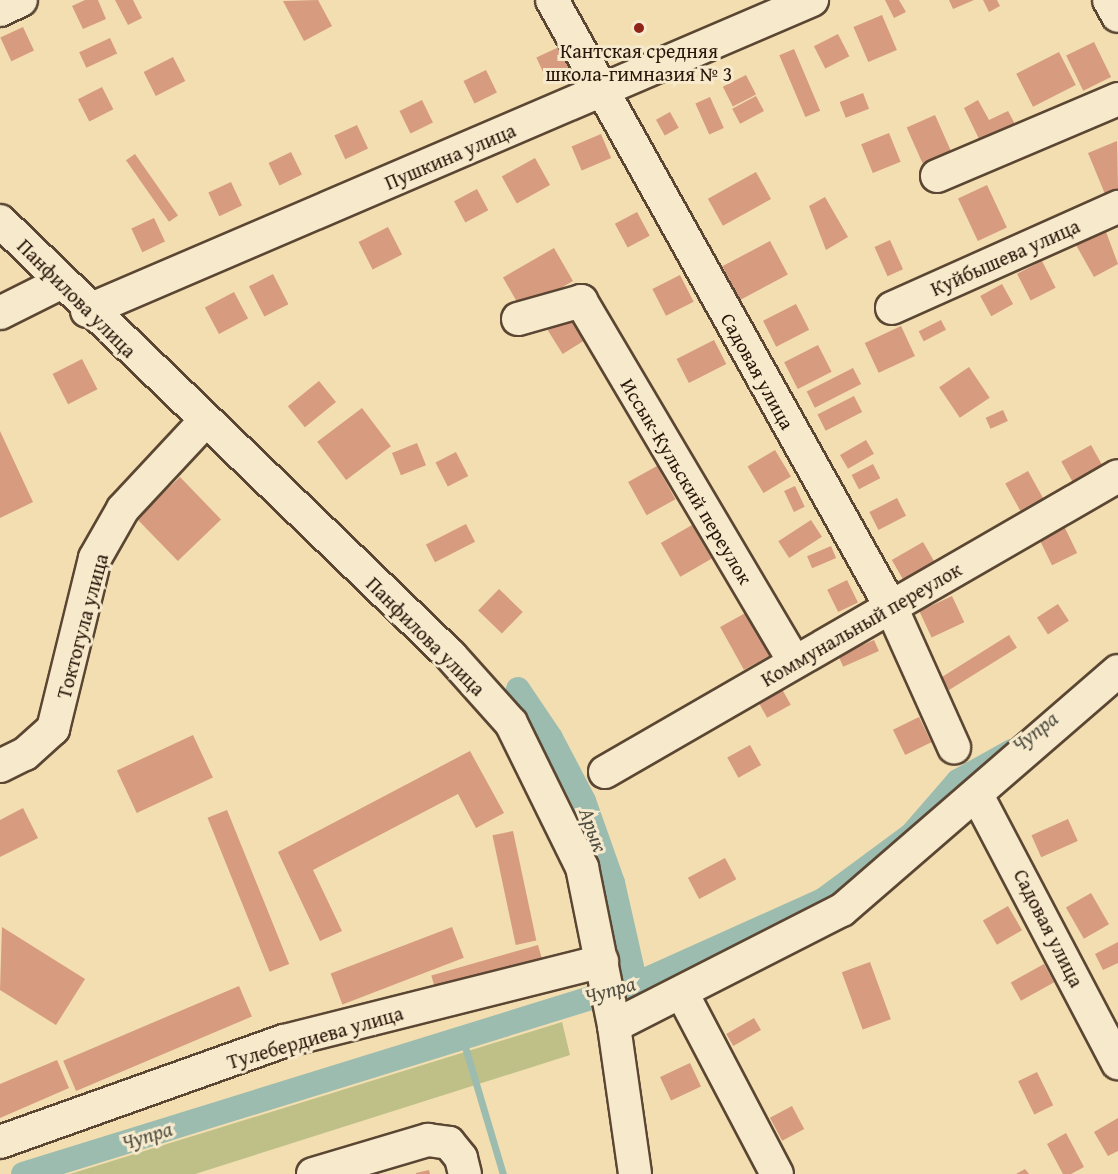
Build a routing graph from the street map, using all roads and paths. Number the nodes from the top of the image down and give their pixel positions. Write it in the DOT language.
graph roads {
  1 [pos="21,0"];
  2 [pos="552,0"];
  3 [pos="812,0"];
  4 [pos="1109,0"];
  5 [pos="0,10"];
  6 [pos="1118,16"];
  7 [pos="601,92"];
  8 [pos="1118,99"];
  9 [pos="937,176"];
  10 [pos="1118,207"];
  11 [pos="0,221"];
  12 [pos="60,283"];
  13 [pos="892,308"];
  14 [pos="87,311"];
  15 [pos="0,313"];
  16 [pos="518,319"];
  17 [pos="204,422"];
  18 [pos="1118,476"];
  19 [pos="891,607"];
  20 [pos="794,661"];
  21 [pos="1118,671"];
  22 [pos="954,747"];
  23 [pos="0,766"];
  24 [pos="605,772"];
  25 [pos="977,795"];
  26 [pos="602,961"];
  27 [pos="683,995"];
  28 [pos="614,1026"];
  29 [pos="1118,1063"];
  30 [pos="0,1142"];
  31 [pos="463,1166"];
  32 [pos="314,1174"];
  33 [pos="635,1174"];
  34 [pos="777,1174"];
  1 -- 5 [label="street"];
  2 -- 7 [label="street, Садовая улица"];
  3 -- 7 [label="street, Пушкина улица"];
  4 -- 6 [label="street"];
  7 -- 14 [label="street, Пушкина улица"];
  7 -- 19 [label="street, Садовая улица"];
  8 -- 9 [label="street"];
  10 -- 13 [label="street, Куйбышева улица"];
  11 -- 12 [label="street, Панфилова улица"];
  12 -- 14 [label="street, Панфилова улица"];
  12 -- 15 [label="street"];
  14 -- 17 [label="street, Панфилова улица"];
  16 -- 20 [label="street, Иссык-Кульский переулок"];
  17 -- 23 [label="street, Токтогула улица"];
  17 -- 26 [label="street, Панфилова улица"];
  18 -- 19 [label="street, Коммунальный переулок"];
  19 -- 20 [label="street, Коммунальный переулок"];
  19 -- 22 [label="street, Садовая улица"];
  20 -- 24 [label="street, Коммунальный переулок"];
  21 -- 25 [label="street"];
  25 -- 27 [label="street"];
  25 -- 29 [label="street, Садовая улица"];
  26 -- 28 [label="street, Панфилова улица"];
  26 -- 30 [label="street, Тулебердиева улица"];
  27 -- 28 [label="street"];
  27 -- 34 [label="street"];
  28 -- 33 [label="street, Панфилова улица"];
  31 -- 32 [label="street"];
}
